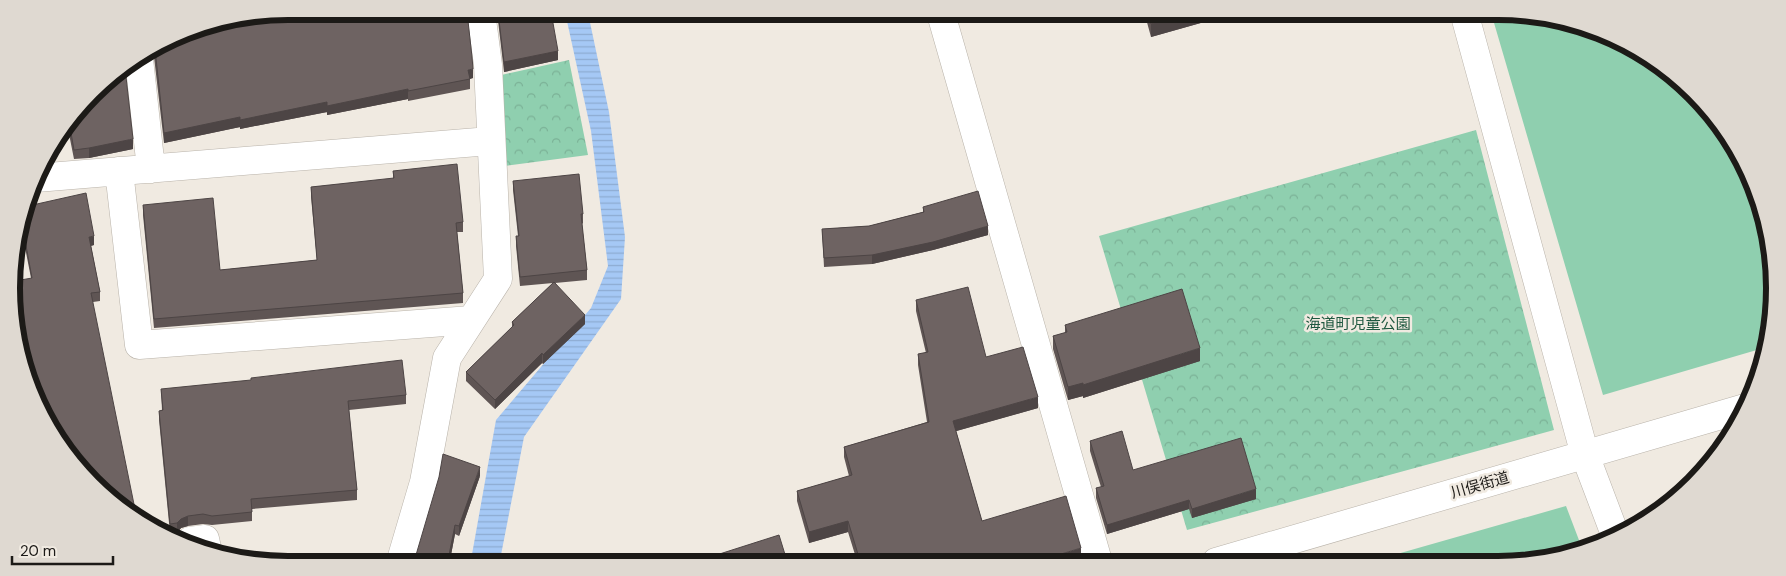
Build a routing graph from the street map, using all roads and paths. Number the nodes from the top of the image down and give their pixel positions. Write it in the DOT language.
graph roads {
  1 [pos="482,20"];
  2 [pos="943,20"];
  3 [pos="1466,20"];
  4 [pos="140,65"];
  5 [pos="490,141"];
  6 [pos="151,169"];
  7 [pos="119,171"];
  8 [pos="44,177"];
  9 [pos="471,320"];
  10 [pos="1736,411"];
  11 [pos="1585,455"];
  12 [pos="1613,530"];
  13 [pos="197,540"];
  14 [pos="206,543"];
  15 [pos="402,556"];
  16 [pos="1097,556"];
  17 [pos="1237,556"];
  1 -- 5 [label="street"];
  2 -- 16 [label="street"];
  3 -- 11 [label="street"];
  4 -- 6 [label="street"];
  5 -- 6 [label="street"];
  5 -- 9 [label="street"];
  6 -- 7 [label="street"];
  7 -- 8 [label="street"];
  7 -- 9 [label="street"];
  9 -- 15 [label="street"];
  10 -- 11 [label="street, 川俣街道"];
  11 -- 12 [label="street"];
  11 -- 17 [label="street, 川俣街道"];
  13 -- 14 [label="street"];
}
